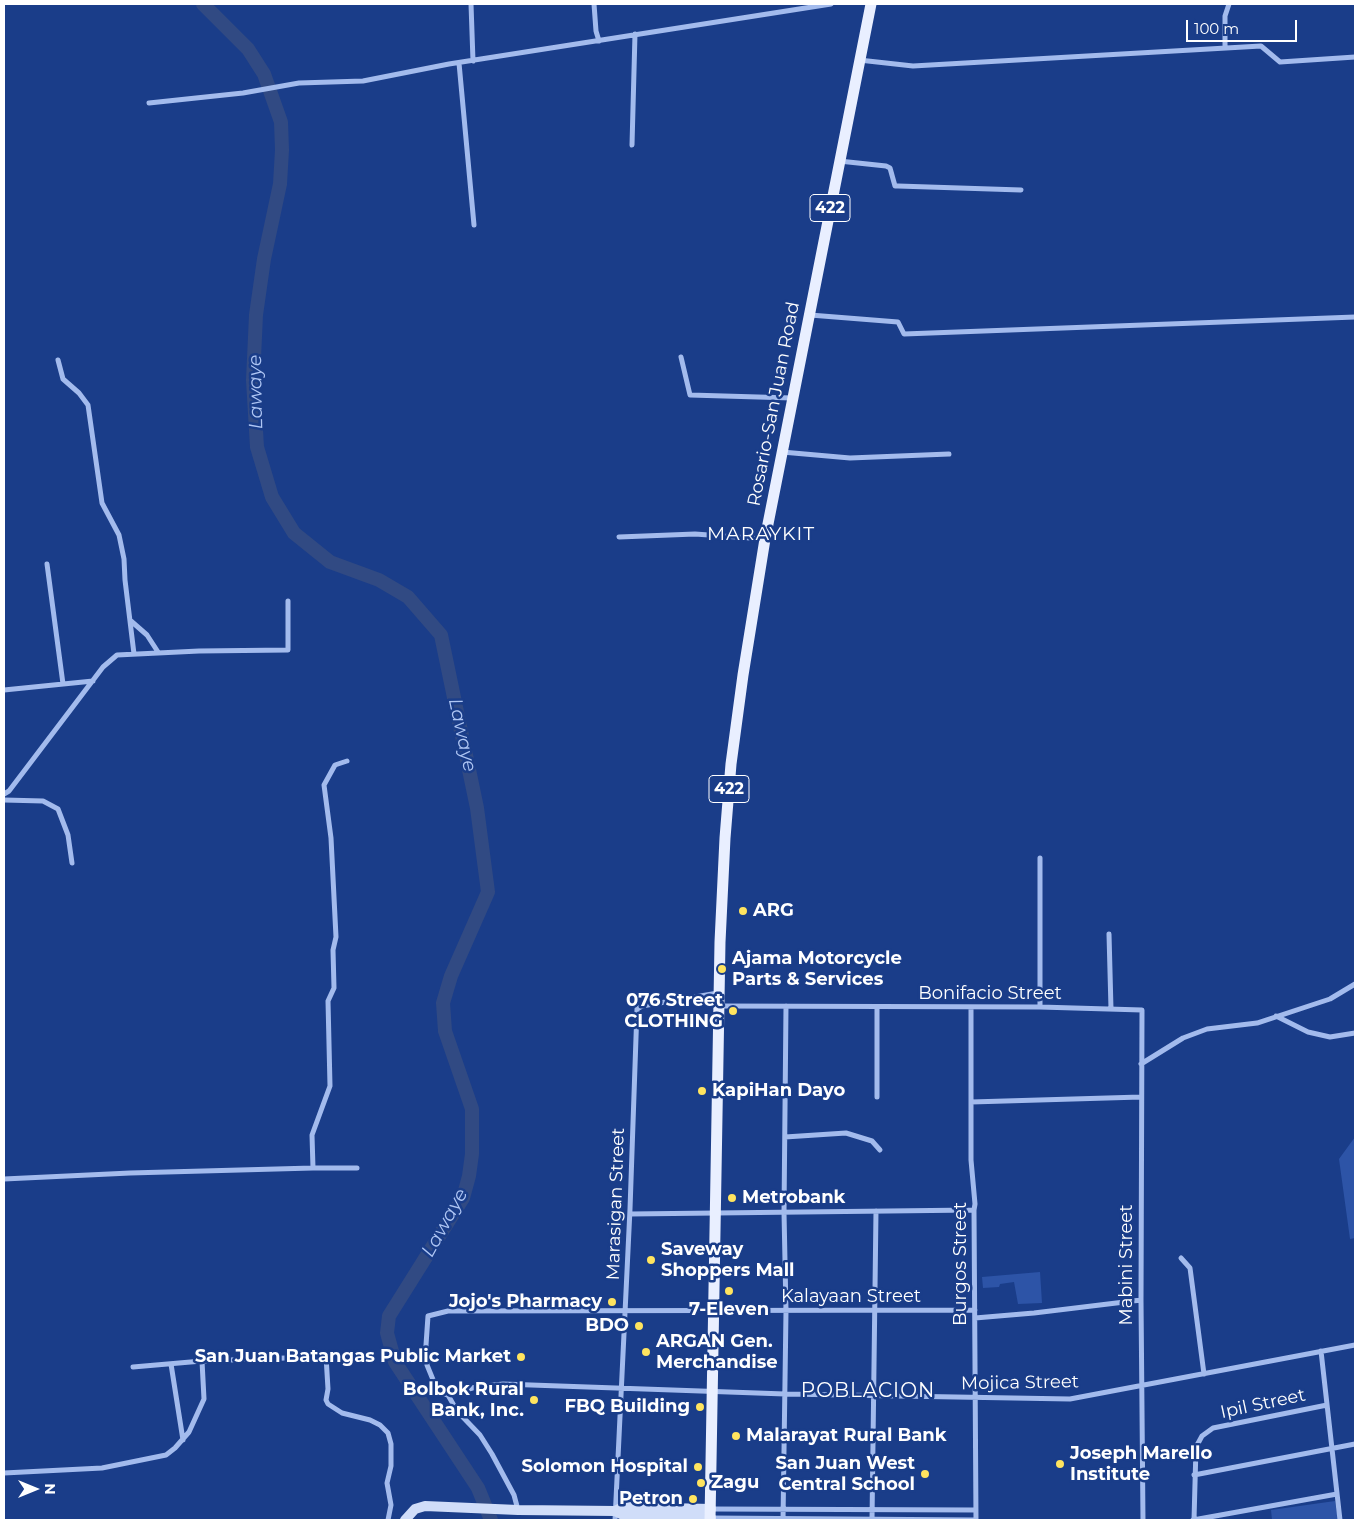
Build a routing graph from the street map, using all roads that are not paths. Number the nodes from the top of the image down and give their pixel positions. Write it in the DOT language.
graph roads {
  1 [pos="470,4"];
  2 [pos="594,4"];
  3 [pos="831,4"];
  4 [pos="870,4"];
  5 [pos="1229,4"];
  6 [pos="635,34"];
  7 [pos="599,41"];
  8 [pos="1225,47"];
  9 [pos="1355,57"];
  10 [pos="858,60"];
  11 [pos="473,61"];
  12 [pos="459,63"];
  13 [pos="150,103"];
  14 [pos="632,145"];
  15 [pos="838,161"];
  16 [pos="1021,190"];
  17 [pos="474,225"];
  18 [pos="810,315"];
  19 [pos="1355,317"];
  20 [pos="681,357"];
  21 [pos="58,360"];
  22 [pos="792,398"];
  23 [pos="781,452"];
  24 [pos="949,454"];
  25 [pos="619,537"];
  26 [pos="765,539"];
  27 [pos="47,564"];
  28 [pos="288,601"];
  29 [pos="131,621"];
  30 [pos="158,652"];
  31 [pos="134,654"];
  32 [pos="93,681"];
  33 [pos="62,684"];
  34 [pos="4,690"];
  35 [pos="347,761"];
  36 [pos="4,794"];
  37 [pos="4,800"];
  38 [pos="1040,858"];
  39 [pos="72,863"];
  40 [pos="1109,934"];
  41 [pos="1355,984"];
  42 [pos="719,993"];
  43 [pos="718,1006"];
  44 [pos="786,1006"];
  45 [pos="877,1007"];
  46 [pos="971,1007"];
  47 [pos="1040,1007"];
  48 [pos="1111,1009"];
  49 [pos="1142,1010"];
  50 [pos="1276,1016"];
  51 [pos="1355,1033"];
  52 [pos="1141,1064"];
  53 [pos="877,1097"];
  54 [pos="1141,1097"];
  55 [pos="971,1102"];
  56 [pos="785,1137"];
  57 [pos="880,1150"];
  58 [pos="313,1168"];
  59 [pos="357,1168"];
  60 [pos="4,1179"];
  61 [pos="974,1210"];
  62 [pos="876,1211"];
  63 [pos="784,1212"];
  64 [pos="630,1214"];
  65 [pos="715,1214"];
  66 [pos="1181,1258"];
  67 [pos="1141,1300"];
  68 [pos="714,1310"];
  69 [pos="874,1310"];
  70 [pos="975,1310"];
  71 [pos="625,1311"];
  72 [pos="786,1311"];
  73 [pos="975,1318"];
  74 [pos="1355,1345"];
  75 [pos="1321,1351"];
  76 [pos="361,1354"];
  77 [pos="326,1356"];
  78 [pos="202,1361"];
  79 [pos="171,1364"];
  80 [pos="134,1367"];
  81 [pos="1204,1374"];
  82 [pos="1142,1386"];
  83 [pos="622,1389"];
  84 [pos="712,1392"];
  85 [pos="441,1394"];
  86 [pos="785,1394"];
  87 [pos="448,1395"];
  88 [pos="874,1396"];
  89 [pos="976,1398"];
  90 [pos="1327,1405"];
  91 [pos="183,1440"];
  92 [pos="1355,1444"];
  93 [pos="1332,1448"];
  94 [pos="4,1473"];
  95 [pos="1194,1475"];
  96 [pos="1337,1494"];
  97 [pos="784,1509"];
  98 [pos="516,1510"];
  99 [pos="872,1510"];
  100 [pos="923,1510"];
  101 [pos="976,1510"];
  102 [pos="711,1515"];
  103 [pos="615,1516"];
  104 [pos="388,1520"];
  105 [pos="405,1520"];
  106 [pos="783,1520"];
  107 [pos="872,1520"];
  108 [pos="923,1520"];
  109 [pos="976,1520"];
  110 [pos="1143,1520"];
  111 [pos="1194,1520"];
  112 [pos="1340,1520"];
  1 -- 11 [label="street"];
  2 -- 7 [label="street"];
  3 -- 6 [label="street"];
  4 -- 10 [label="main road, Rosario-San Juan Road / 422"];
  5 -- 8 [label="street"];
  6 -- 7 [label="street"];
  6 -- 14 [label="street"];
  7 -- 11 [label="street"];
  8 -- 9 [label="street"];
  8 -- 10 [label="street"];
  10 -- 15 [label="main road, Rosario-San Juan Road / 422"];
  11 -- 12 [label="street"];
  12 -- 13 [label="street"];
  12 -- 17 [label="street"];
  15 -- 16 [label="street"];
  15 -- 18 [label="main road, Rosario-San Juan Road / 422"];
  18 -- 19 [label="street"];
  18 -- 22 [label="main road, Rosario-San Juan Road / 422"];
  20 -- 22 [label="street"];
  21 -- 29 [label="street"];
  22 -- 23 [label="main road, Rosario-San Juan Road / 422"];
  23 -- 24 [label="street"];
  23 -- 26 [label="main road, Rosario-San Juan Road / 422"];
  25 -- 26 [label="street"];
  26 -- 42 [label="main road, Rosario-San Juan Road / 422"];
  27 -- 33 [label="street"];
  28 -- 30 [label="street"];
  29 -- 30 [label="street"];
  29 -- 31 [label="street"];
  30 -- 31 [label="street"];
  31 -- 32 [label="street"];
  32 -- 33 [label="street"];
  32 -- 36 [label="street"];
  33 -- 34 [label="street"];
  35 -- 58 [label="street"];
  37 -- 39 [label="street"];
  38 -- 47 [label="street"];
  40 -- 48 [label="street"];
  41 -- 50 [label="street"];
  42 -- 43 [label="main road, 422"];
  42 -- 64 [label="street, Marasigan Street"];
  43 -- 44 [label="street, Bonifacio Street"];
  43 -- 65 [label="main road, 422"];
  44 -- 45 [label="street, Bonifacio Street"];
  44 -- 56 [label="street"];
  45 -- 46 [label="street, Bonifacio Street"];
  45 -- 53 [label="street"];
  46 -- 47 [label="street, Bonifacio Street"];
  46 -- 55 [label="street, Burgos Street"];
  47 -- 48 [label="street, Bonifacio Street"];
  48 -- 49 [label="street, Bonifacio Street"];
  49 -- 52 [label="street, Mabini Street"];
  50 -- 51 [label="street"];
  50 -- 52 [label="street"];
  52 -- 54 [label="street, Mabini Street"];
  54 -- 55 [label="street"];
  54 -- 67 [label="street, Mabini Street"];
  55 -- 61 [label="street, Burgos Street"];
  56 -- 57 [label="street"];
  56 -- 63 [label="street"];
  58 -- 59 [label="street"];
  58 -- 60 [label="street"];
  61 -- 62 [label="street"];
  61 -- 70 [label="street, Burgos Street"];
  62 -- 63 [label="street"];
  62 -- 69 [label="street"];
  63 -- 65 [label="street"];
  63 -- 72 [label="street"];
  64 -- 65 [label="street"];
  64 -- 71 [label="street, Marasigan Street"];
  65 -- 68 [label="main road, 422"];
  66 -- 81 [label="street"];
  67 -- 73 [label="street"];
  67 -- 82 [label="street, Mabini Street"];
  68 -- 71 [label="street, Kalayaan Street"];
  68 -- 72 [label="street, Kalayaan Street"];
  68 -- 84 [label="main road, 422"];
  69 -- 70 [label="street, Kalayaan Street"];
  69 -- 72 [label="street, Kalayaan Street"];
  69 -- 88 [label="street"];
  70 -- 73 [label="street, Burgos Street"];
  71 -- 83 [label="street, Marasigan Street"];
  71 -- 85 [label="street, Kalayaan Street"];
  72 -- 86 [label="street"];
  73 -- 89 [label="street, Burgos Street"];
  74 -- 75 [label="street, Mojica Street"];
  75 -- 81 [label="street, Mojica Street"];
  75 -- 90 [label="street"];
  76 -- 77 [label="street"];
  77 -- 78 [label="street"];
  77 -- 104 [label="street"];
  78 -- 79 [label="street"];
  78 -- 91 [label="street"];
  79 -- 80 [label="street"];
  79 -- 91 [label="street"];
  81 -- 82 [label="street, Mojica Street"];
  82 -- 89 [label="street, Mojica Street"];
  82 -- 110 [label="street, Mabini Street"];
  83 -- 84 [label="street, Mojica Street"];
  83 -- 87 [label="street, Mojica Street"];
  83 -- 103 [label="street, Marasigan Street"];
  84 -- 86 [label="street, Mojica Street"];
  84 -- 102 [label="main road, 422"];
  85 -- 87 [label="street, Mojica Street"];
  86 -- 88 [label="street, Mojica Street"];
  86 -- 97 [label="street"];
  87 -- 98 [label="street"];
  88 -- 89 [label="street, Mojica Street"];
  88 -- 99 [label="street"];
  89 -- 101 [label="street, Burgos Street"];
  90 -- 93 [label="street"];
  90 -- 95 [label="street, Ipil Street"];
  91 -- 94 [label="street"];
  92 -- 93 [label="street"];
  93 -- 95 [label="street"];
  93 -- 96 [label="street"];
  95 -- 111 [label="street, Ipil Street"];
  96 -- 111 [label="street"];
  96 -- 112 [label="street"];
  97 -- 99 [label="street"];
  97 -- 102 [label="street"];
  97 -- 106 [label="street"];
  98 -- 103 [label="street"];
  98 -- 105 [label="street"];
  99 -- 100 [label="street"];
  99 -- 107 [label="street"];
  100 -- 101 [label="street"];
  100 -- 108 [label="street"];
  101 -- 109 [label="street, Burgos Street"];
  102 -- 103 [label="street"];
  102 -- 106 [label="street"];
  106 -- 107 [label="street"];
  107 -- 108 [label="street"];
  108 -- 109 [label="street"];
}
